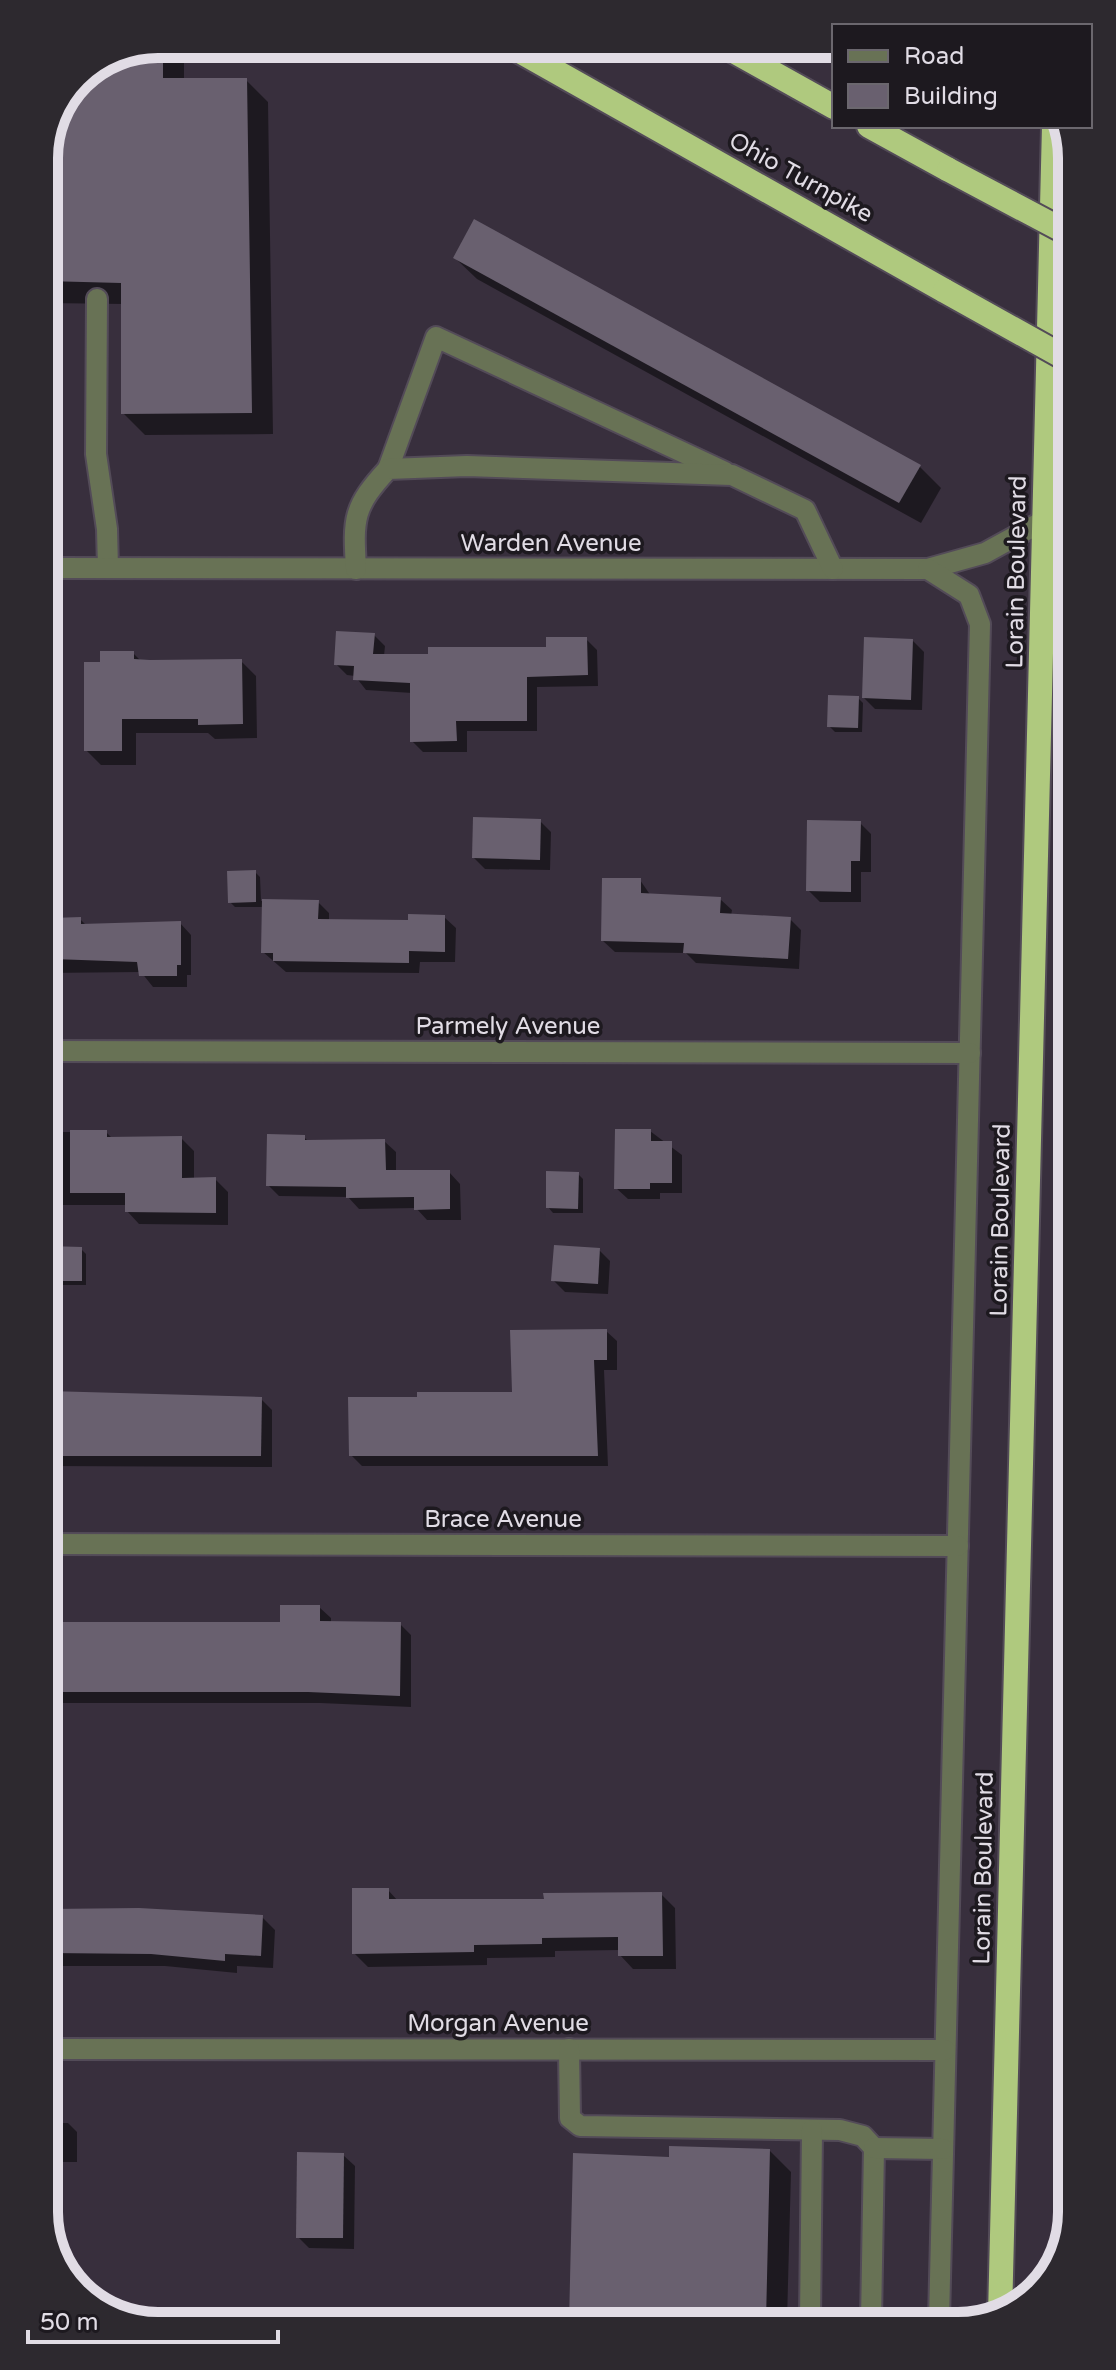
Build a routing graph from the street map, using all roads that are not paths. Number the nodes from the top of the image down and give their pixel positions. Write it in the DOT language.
graph roads {
  1 [pos="532,58"];
  2 [pos="746,58"];
  3 [pos="832,106"];
  4 [pos="873,128"];
  5 [pos="1054,130"];
  6 [pos="1058,228"];
  7 [pos="97,299"];
  8 [pos="1058,354"];
  9 [pos="388,469"];
  10 [pos="732,475"];
  11 [pos="1045,520"];
  12 [pos="58,568"];
  13 [pos="108,568"];
  14 [pos="356,569"];
  15 [pos="833,569"];
  16 [pos="928,569"];
  17 [pos="58,1051"];
  18 [pos="970,1053"];
  19 [pos="58,1544"];
  20 [pos="958,1546"];
  21 [pos="58,2049"];
  22 [pos="569,2049"];
  23 [pos="945,2050"];
  24 [pos="812,2130"];
  25 [pos="874,2148"];
  26 [pos="943,2149"];
  27 [pos="1000,2303"];
  28 [pos="810,2312"];
  29 [pos="871,2312"];
  30 [pos="939,2312"];
  1 -- 8 [label="highway, Ohio Turnpike, bridge"];
  2 -- 3 [label="highway"];
  4 -- 6 [label="highway, bridge"];
  5 -- 11 [label="highway, Lorain Boulevard"];
  7 -- 13 [label="street"];
  9 -- 10 [label="street"];
  9 -- 10 [label="street"];
  9 -- 14 [label="street"];
  10 -- 15 [label="street"];
  11 -- 16 [label="street, Warden Avenue"];
  11 -- 27 [label="highway, Lorain Boulevard"];
  12 -- 13 [label="street, Warden Avenue"];
  13 -- 14 [label="street, Warden Avenue"];
  14 -- 15 [label="street, Warden Avenue"];
  15 -- 16 [label="street, Warden Avenue"];
  16 -- 18 [label="street, Lorain Boulevard"];
  17 -- 18 [label="street, Parmely Avenue"];
  18 -- 20 [label="street, Lorain Boulevard"];
  19 -- 20 [label="street, Brace Avenue"];
  20 -- 23 [label="street, Lorain Boulevard"];
  21 -- 22 [label="street, Morgan Avenue"];
  22 -- 23 [label="street, Morgan Avenue"];
  22 -- 24 [label="street"];
  23 -- 26 [label="street, Lorain Boulevard"];
  24 -- 25 [label="street"];
  24 -- 28 [label="street"];
  25 -- 26 [label="street"];
  25 -- 29 [label="street"];
  26 -- 30 [label="street, Lorain Boulevard"];
}
